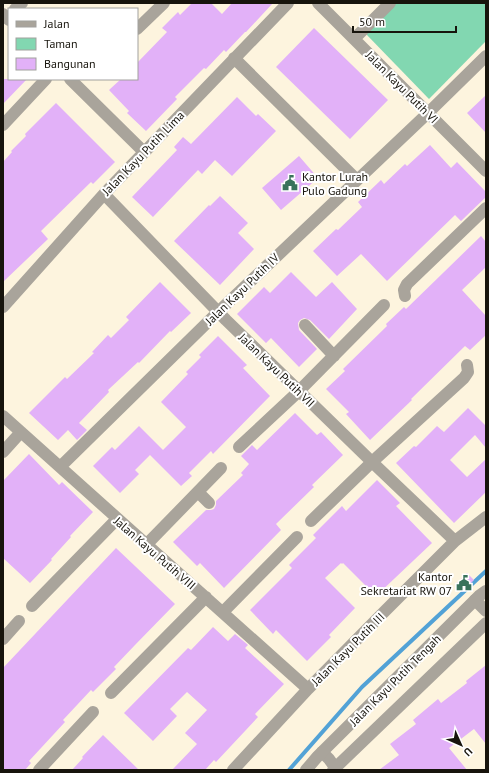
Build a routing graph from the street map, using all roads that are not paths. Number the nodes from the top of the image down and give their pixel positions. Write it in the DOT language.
graph roads {
  1 [pos="164,3"];
  2 [pos="288,3"];
  3 [pos="318,3"];
  4 [pos="385,4"];
  5 [pos="138,29"];
  6 [pos="354,39"];
  7 [pos="486,56"];
  8 [pos="234,58"];
  9 [pos="45,80"];
  10 [pos="78,82"];
  11 [pos="428,113"];
  12 [pos="3,125"];
  13 [pos="144,152"];
  14 [pos="486,172"];
  15 [pos="357,180"];
  16 [pos="104,194"];
  17 [pos="486,208"];
  18 [pos="405,296"];
  19 [pos="384,304"];
  20 [pos="3,306"];
  21 [pos="218,312"];
  22 [pos="305,325"];
  23 [pos="334,356"];
  24 [pos="467,365"];
  25 [pos="298,392"];
  26 [pos="3,416"];
  27 [pos="21,432"];
  28 [pos="239,447"];
  29 [pos="3,452"];
  30 [pos="372,462"];
  31 [pos="60,467"];
  32 [pos="221,468"];
  33 [pos="198,492"];
  34 [pos="209,503"];
  35 [pos="486,517"];
  36 [pos="117,519"];
  37 [pos="311,521"];
  38 [pos="297,537"];
  39 [pos="455,541"];
  40 [pos="147,544"];
  41 [pos="206,597"];
  42 [pos="482,597"];
  43 [pos="32,606"];
  44 [pos="223,612"];
  45 [pos="486,612"];
  46 [pos="19,621"];
  47 [pos="486,623"];
  48 [pos="3,638"];
  49 [pos="308,689"];
  50 [pos="111,693"];
  51 [pos="93,712"];
  52 [pos="320,754"];
  53 [pos="334,769"];
  54 [pos="39,770"];
  55 [pos="233,770"];
  56 [pos="306,770"];
  1 -- 5 [label="street"];
  2 -- 8 [label="street, Jalan Kayu Putih Lima"];
  3 -- 6 [label="street, Jalan Kayu Putih VI"];
  4 -- 6 [label="street"];
  6 -- 11 [label="street, Jalan Kayu Putih VI"];
  7 -- 11 [label="street, Jalan Kayu Putih IV"];
  8 -- 13 [label="street, Jalan Kayu Putih Lima"];
  8 -- 15 [label="street"];
  9 -- 12 [label="street"];
  10 -- 13 [label="street"];
  11 -- 14 [label="street, Jalan Kayu Putih VI"];
  11 -- 15 [label="street, Jalan Kayu Putih IV"];
  13 -- 16 [label="street, Jalan Kayu Putih Lima"];
  15 -- 21 [label="street, Jalan Kayu Putih IV"];
  16 -- 20 [label="street, Jalan Kayu Putih Lima"];
  16 -- 21 [label="street, Jalan Kayu Putih VII"];
  17 -- 18 [label="street"];
  19 -- 23 [label="street"];
  21 -- 25 [label="street, Jalan Kayu Putih VII"];
  21 -- 31 [label="street, Jalan Kayu Putih IV"];
  22 -- 23 [label="street"];
  23 -- 25 [label="street"];
  24 -- 30 [label="street"];
  25 -- 28 [label="street"];
  25 -- 30 [label="street, Jalan Kayu Putih VII"];
  26 -- 27 [label="street, Jalan Kayu Putih VIII"];
  27 -- 29 [label="street"];
  27 -- 31 [label="street, Jalan Kayu Putih VIII"];
  30 -- 37 [label="street"];
  30 -- 39 [label="street, Jalan Kayu Putih VII"];
  31 -- 36 [label="street, Jalan Kayu Putih VIII"];
  32 -- 33 [label="street"];
  33 -- 34 [label="street"];
  33 -- 40 [label="street"];
  35 -- 39 [label="street, Jalan Kayu Putih III"];
  36 -- 40 [label="street, Jalan Kayu Putih VIII"];
  36 -- 43 [label="street"];
  38 -- 44 [label="street"];
  39 -- 49 [label="street, Jalan Kayu Putih III"];
  40 -- 41 [label="street, Jalan Kayu Putih VIII"];
  41 -- 44 [label="street, Jalan Kayu Putih VIII"];
  41 -- 50 [label="street"];
  42 -- 45 [label="street"];
  42 -- 52 [label="street, Jalan Kayu Putih Tengah"];
  44 -- 49 [label="street, Jalan Kayu Putih VIII"];
  46 -- 48 [label="street"];
  47 -- 53 [label="street, Jalan Kayu Putih Tengah"];
  49 -- 55 [label="street, Jalan Kayu Putih III"];
  51 -- 54 [label="street"];
  52 -- 53 [label="street"];
  52 -- 56 [label="street, Jalan Kayu Putih Tengah"];
}
